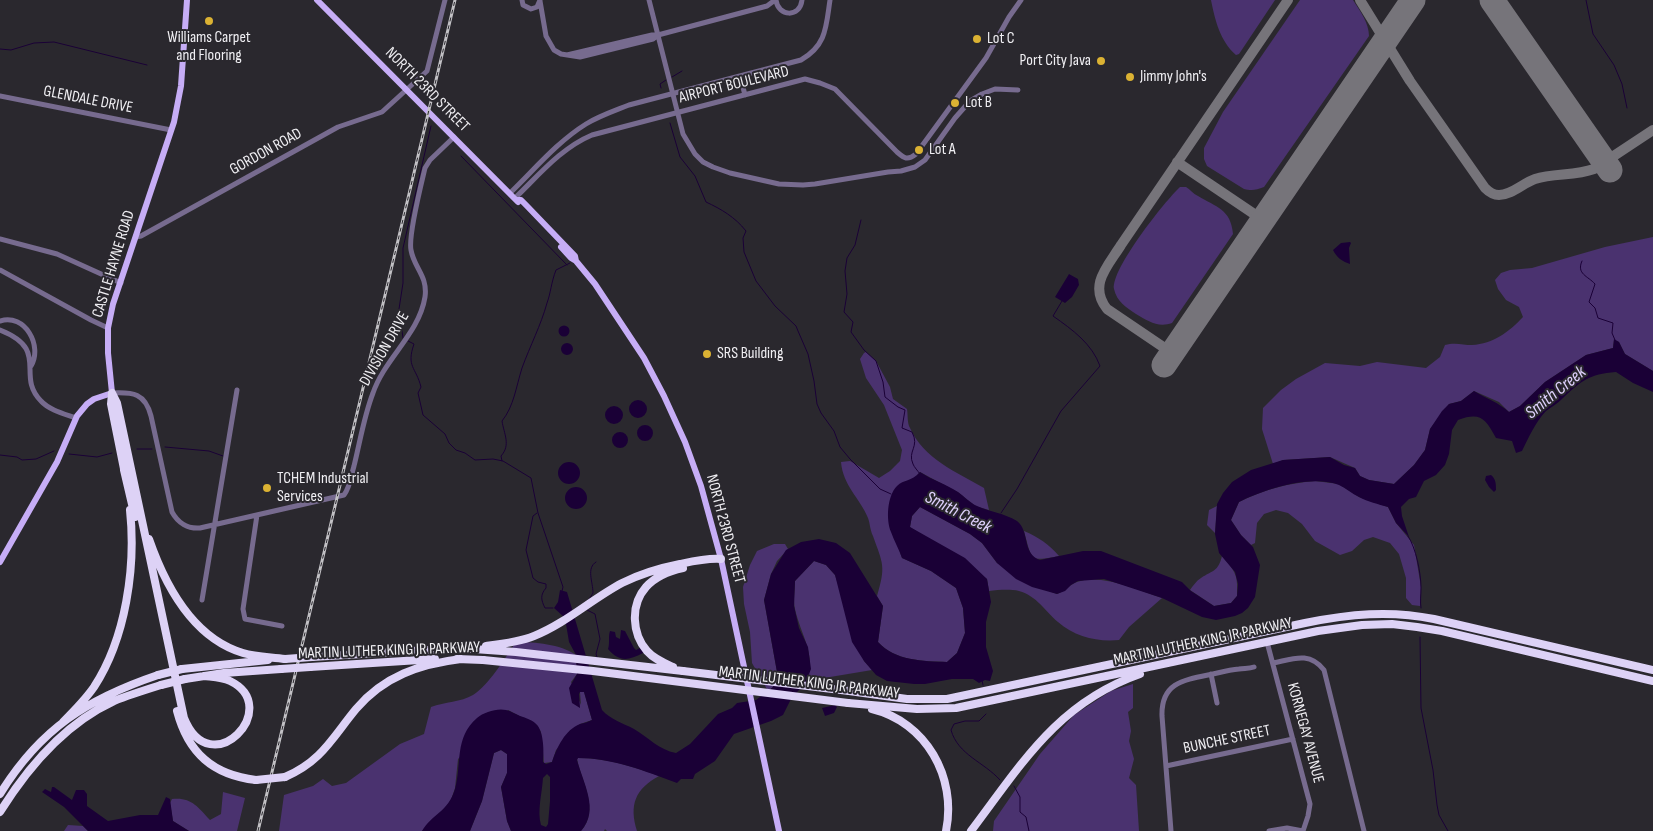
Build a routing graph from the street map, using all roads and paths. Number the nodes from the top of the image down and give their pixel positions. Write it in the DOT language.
graph roads {
  1 [pos="187,0"];
  2 [pos="317,0"];
  3 [pos="445,0"];
  4 [pos="522,0"];
  5 [pos="650,0"];
  6 [pos="775,0"];
  7 [pos="802,0"];
  8 [pos="830,0"];
  9 [pos="1021,0"];
  10 [pos="540,1"];
  11 [pos="767,6"];
  12 [pos="531,9"];
  13 [pos="779,9"];
  14 [pos="542,18"];
  15 [pos="658,35"];
  16 [pos="740,76"];
  17 [pos="407,90"];
  18 [pos="1018,90"];
  19 [pos="673,93"];
  20 [pos="745,94"];
  21 [pos="0,96"];
  22 [pos="678,112"];
  23 [pos="172,130"];
  24 [pos="454,137"];
  25 [pos="514,197"];
  26 [pos="136,237"];
  27 [pos="0,240"];
  28 [pos="0,270"];
  29 [pos="121,283"];
  30 [pos="0,321"];
  31 [pos="108,328"];
  32 [pos="0,330"];
  33 [pos="31,366"];
  34 [pos="237,390"];
  35 [pos="112,393"];
  36 [pos="76,418"];
  37 [pos="124,470"];
  38 [pos="136,490"];
  39 [pos="257,515"];
  40 [pos="214,525"];
  41 [pos="721,559"];
  42 [pos="0,562"];
  43 [pos="202,600"];
  44 [pos="282,626"];
  45 [pos="1267,642"];
  46 [pos="484,647"];
  47 [pos="285,659"];
  48 [pos="462,659"];
  49 [pos="1273,663"];
  50 [pos="1168,664"];
  51 [pos="1254,667"];
  52 [pos="1653,670"];
  53 [pos="683,671"];
  54 [pos="1211,674"];
  55 [pos="204,676"];
  56 [pos="1653,681"];
  57 [pos="848,703"];
  58 [pos="1217,703"];
  59 [pos="63,722"];
  60 [pos="1293,739"];
  61 [pos="1166,766"];
  62 [pos="0,794"];
  63 [pos="0,812"];
  64 [pos="779,831"];
  65 [pos="946,831"];
  66 [pos="971,831"];
  67 [pos="1171,831"];
  68 [pos="1269,831"];
  69 [pos="1303,831"];
  70 [pos="1364,831"];
  1 -- 23 [label="main road, CASTLE HAYNE ROAD"];
  2 -- 17 [label="main road, NORTH 23RD STREET"];
  3 -- 17 [label="street, GORDON ROAD"];
  4 -- 12 [label="street"];
  5 -- 15 [label="street"];
  6 -- 11 [label="street"];
  6 -- 13 [label="street"];
  7 -- 13 [label="street"];
  8 -- 16 [label="street, AIRPORT BOULEVARD"];
  9 -- 20 [label="street, AIRPORT BOULEVARD"];
  10 -- 12 [label="street"];
  10 -- 14 [label="street"];
  11 -- 13 [label="street"];
  11 -- 15 [label="street"];
  12 -- 14 [label="street"];
  14 -- 15 [label="street"];
  15 -- 19 [label="street"];
  16 -- 19 [label="street, AIRPORT BOULEVARD"];
  16 -- 20 [label="street"];
  17 -- 24 [label="main road, NORTH 23RD STREET"];
  17 -- 26 [label="street, GORDON ROAD"];
  18 -- 22 [label="street"];
  19 -- 22 [label="street"];
  19 -- 25 [label="street, AIRPORT BOULEVARD"];
  20 -- 22 [label="street, AIRPORT BOULEVARD"];
  21 -- 23 [label="street, GLENDALE DRIVE"];
  22 -- 25 [label="street, AIRPORT BOULEVARD"];
  23 -- 26 [label="main road, CASTLE HAYNE ROAD"];
  24 -- 25 [label="main road, NORTH 23RD STREET"];
  24 -- 39 [label="street, DIVISION DRIVE"];
  25 -- 41 [label="main road, NORTH 23RD STREET"];
  26 -- 29 [label="main road, CASTLE HAYNE ROAD"];
  27 -- 29 [label="street"];
  28 -- 31 [label="street"];
  29 -- 31 [label="main road, CASTLE HAYNE ROAD"];
  30 -- 33 [label="street"];
  31 -- 35 [label="main road, CASTLE HAYNE ROAD"];
  32 -- 33 [label="street"];
  33 -- 36 [label="street"];
  34 -- 40 [label="street"];
  35 -- 36 [label="main road"];
  35 -- 37 [label="highway"];
  35 -- 38 [label="highway"];
  35 -- 40 [label="street, DIVISION DRIVE"];
  36 -- 42 [label="main road"];
  37 -- 48 [label="highway, bridge"];
  37 -- 59 [label="highway"];
  38 -- 47 [label="highway"];
  38 -- 55 [label="highway"];
  39 -- 40 [label="street, DIVISION DRIVE"];
  39 -- 44 [label="street"];
  40 -- 43 [label="street"];
  41 -- 46 [label="highway"];
  41 -- 53 [label="highway"];
  41 -- 64 [label="main road, NORTH 23RD STREET"];
  45 -- 49 [label="street, KORNEGAY AVENUE"];
  45 -- 50 [label="highway, MARTIN LUTHER KING JR PARKWAY"];
  45 -- 56 [label="highway, MARTIN LUTHER KING JR PARKWAY"];
  46 -- 47 [label="highway, MARTIN LUTHER KING JR PARKWAY, bridge"];
  46 -- 53 [label="highway, MARTIN LUTHER KING JR PARKWAY"];
  47 -- 59 [label="highway, MARTIN LUTHER KING JR PARKWAY, bridge"];
  48 -- 55 [label="highway, MARTIN LUTHER KING JR PARKWAY, bridge"];
  48 -- 57 [label="highway, MARTIN LUTHER KING JR PARKWAY, bridge"];
  49 -- 60 [label="street, KORNEGAY AVENUE"];
  49 -- 70 [label="street"];
  50 -- 57 [label="highway, MARTIN LUTHER KING JR PARKWAY"];
  50 -- 66 [label="highway"];
  51 -- 54 [label="street"];
  52 -- 53 [label="highway, MARTIN LUTHER KING JR PARKWAY, bridge"];
  54 -- 58 [label="street"];
  54 -- 61 [label="street"];
  55 -- 63 [label="highway, MARTIN LUTHER KING JR PARKWAY, bridge"];
  57 -- 65 [label="highway"];
  59 -- 62 [label="highway, MARTIN LUTHER KING JR PARKWAY"];
  60 -- 61 [label="street, BUNCHE STREET"];
  60 -- 69 [label="street, KORNEGAY AVENUE"];
  61 -- 67 [label="street"];
  68 -- 69 [label="street"];
}
